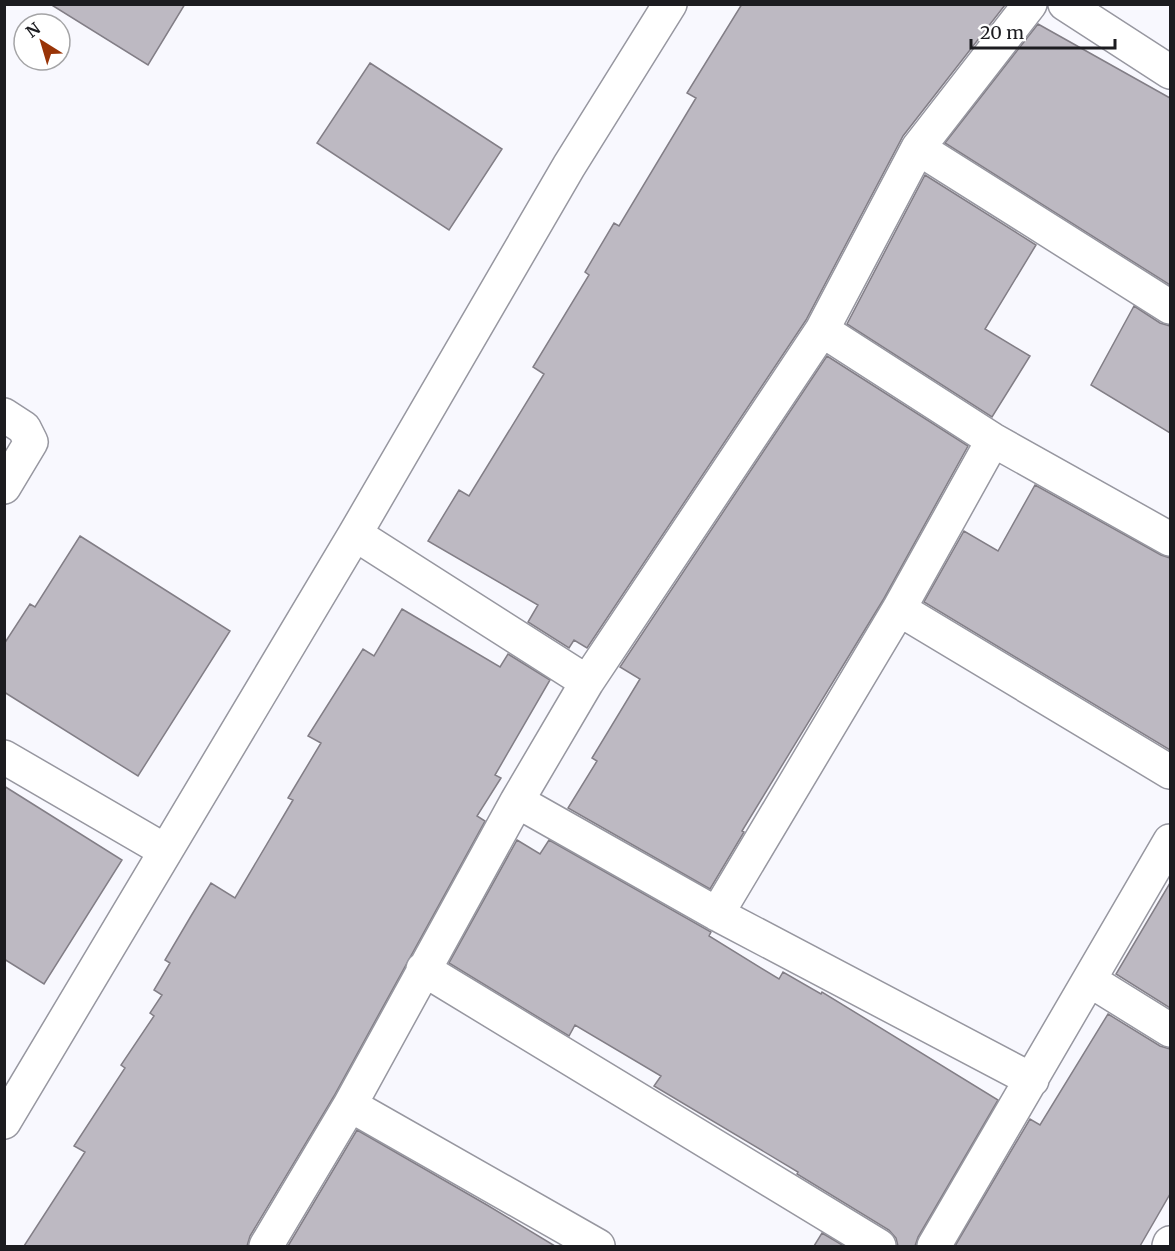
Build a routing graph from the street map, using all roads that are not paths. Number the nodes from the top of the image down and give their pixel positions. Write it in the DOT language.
graph roads {
  1 [pos="670,4"];
  2 [pos="1030,4"];
  3 [pos="1065,4"];
  4 [pos="1170,72"];
  5 [pos="918,148"];
  6 [pos="1170,307"];
  7 [pos="822,330"];
  8 [pos="4,415"];
  9 [pos="993,440"];
  10 [pos="4,487"];
  11 [pos="355,534"];
  12 [pos="1170,539"];
  13 [pos="899,609"];
  14 [pos="587,682"];
  15 [pos="4,757"];
  16 [pos="1170,772"];
  17 [pos="517,801"];
  18 [pos="1170,841"];
  19 [pos="164,850"];
  20 [pos="717,914"];
  21 [pos="423,969"];
  22 [pos="1091,981"];
  23 [pos="1170,1030"];
  24 [pos="1032,1080"];
  25 [pos="350,1105"];
  26 [pos="4,1122"];
  27 [pos="266,1246"];
  28 [pos="598,1246"];
  29 [pos="879,1246"];
  30 [pos="934,1246"];
  1 -- 11 [label="street"];
  2 -- 5 [label="street"];
  3 -- 4 [label="street"];
  5 -- 6 [label="street"];
  5 -- 7 [label="street"];
  7 -- 9 [label="street"];
  7 -- 14 [label="street"];
  8 -- 10 [label="street"];
  9 -- 12 [label="street"];
  9 -- 13 [label="street"];
  11 -- 14 [label="street"];
  11 -- 19 [label="street"];
  13 -- 16 [label="street"];
  13 -- 20 [label="street"];
  14 -- 17 [label="street"];
  15 -- 19 [label="street"];
  17 -- 20 [label="street"];
  17 -- 21 [label="street"];
  18 -- 22 [label="street"];
  19 -- 26 [label="street"];
  20 -- 24 [label="street"];
  21 -- 25 [label="street"];
  21 -- 29 [label="street"];
  22 -- 23 [label="street"];
  22 -- 24 [label="street"];
  24 -- 30 [label="street"];
  25 -- 27 [label="street"];
  25 -- 28 [label="street"];
}
